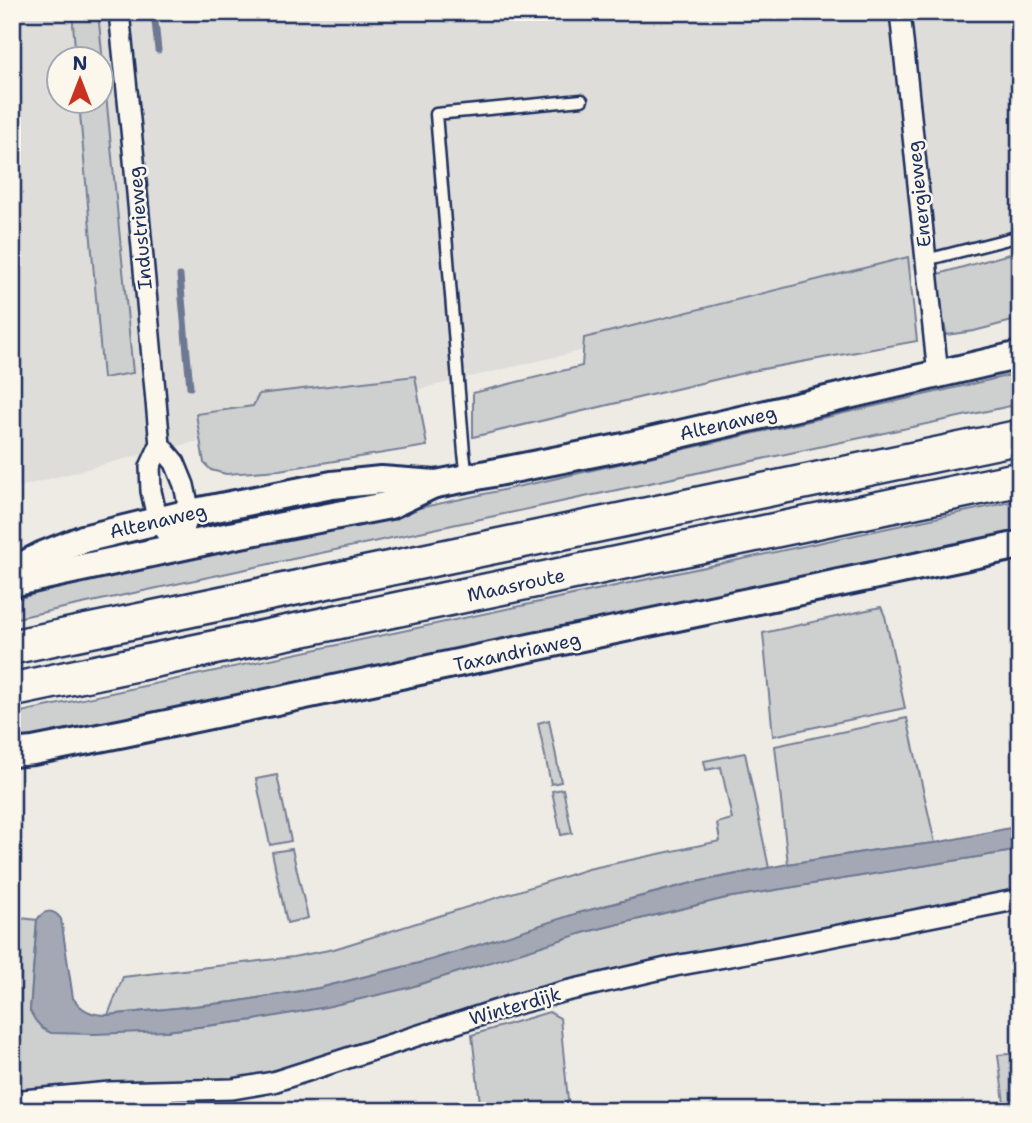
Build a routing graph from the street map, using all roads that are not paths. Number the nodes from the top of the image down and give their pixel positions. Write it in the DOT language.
graph roads {
  1 [pos="119,12"];
  2 [pos="900,12"];
  3 [pos="582,100"];
  4 [pos="1020,236"];
  5 [pos="926,260"];
  6 [pos="1020,355"];
  7 [pos="938,375"];
  8 [pos="1020,437"];
  9 [pos="160,445"];
  10 [pos="467,478"];
  11 [pos="1020,479"];
  12 [pos="436,484"];
  13 [pos="190,513"];
  14 [pos="158,522"];
  15 [pos="1020,545"];
  16 [pos="177,548"];
  17 [pos="12,571"];
  18 [pos="12,583"];
  19 [pos="12,647"];
  20 [pos="12,691"];
  21 [pos="12,753"];
  22 [pos="1020,898"];
  23 [pos="12,1101"];
  24 [pos="111,1101"];
  1 -- 9 [label="street, Industrieweg"];
  2 -- 5 [label="street, Energieweg"];
  3 -- 10 [label="lane"];
  4 -- 5 [label="lane"];
  5 -- 7 [label="street, Energieweg"];
  6 -- 7 [label="main road, Altenaweg"];
  7 -- 10 [label="main road, Altenaweg"];
  8 -- 19 [label="highway"];
  9 -- 13 [label="street, Industrieweg"];
  9 -- 14 [label="street, Industrieweg"];
  10 -- 12 [label="main road, Altenaweg"];
  11 -- 20 [label="highway, Maasroute"];
  12 -- 13 [label="main road, Altenaweg"];
  12 -- 16 [label="main road, Altenaweg"];
  13 -- 14 [label="main road, Altenaweg"];
  13 -- 16 [label="street"];
  14 -- 16 [label="street, Industrieweg"];
  14 -- 17 [label="main road, Altenaweg"];
  15 -- 21 [label="main road, Taxandriaweg"];
  16 -- 18 [label="main road, Altenaweg"];
  22 -- 24 [label="street, Winterdijk"];
  23 -- 24 [label="street, Winterdijk"];
}
